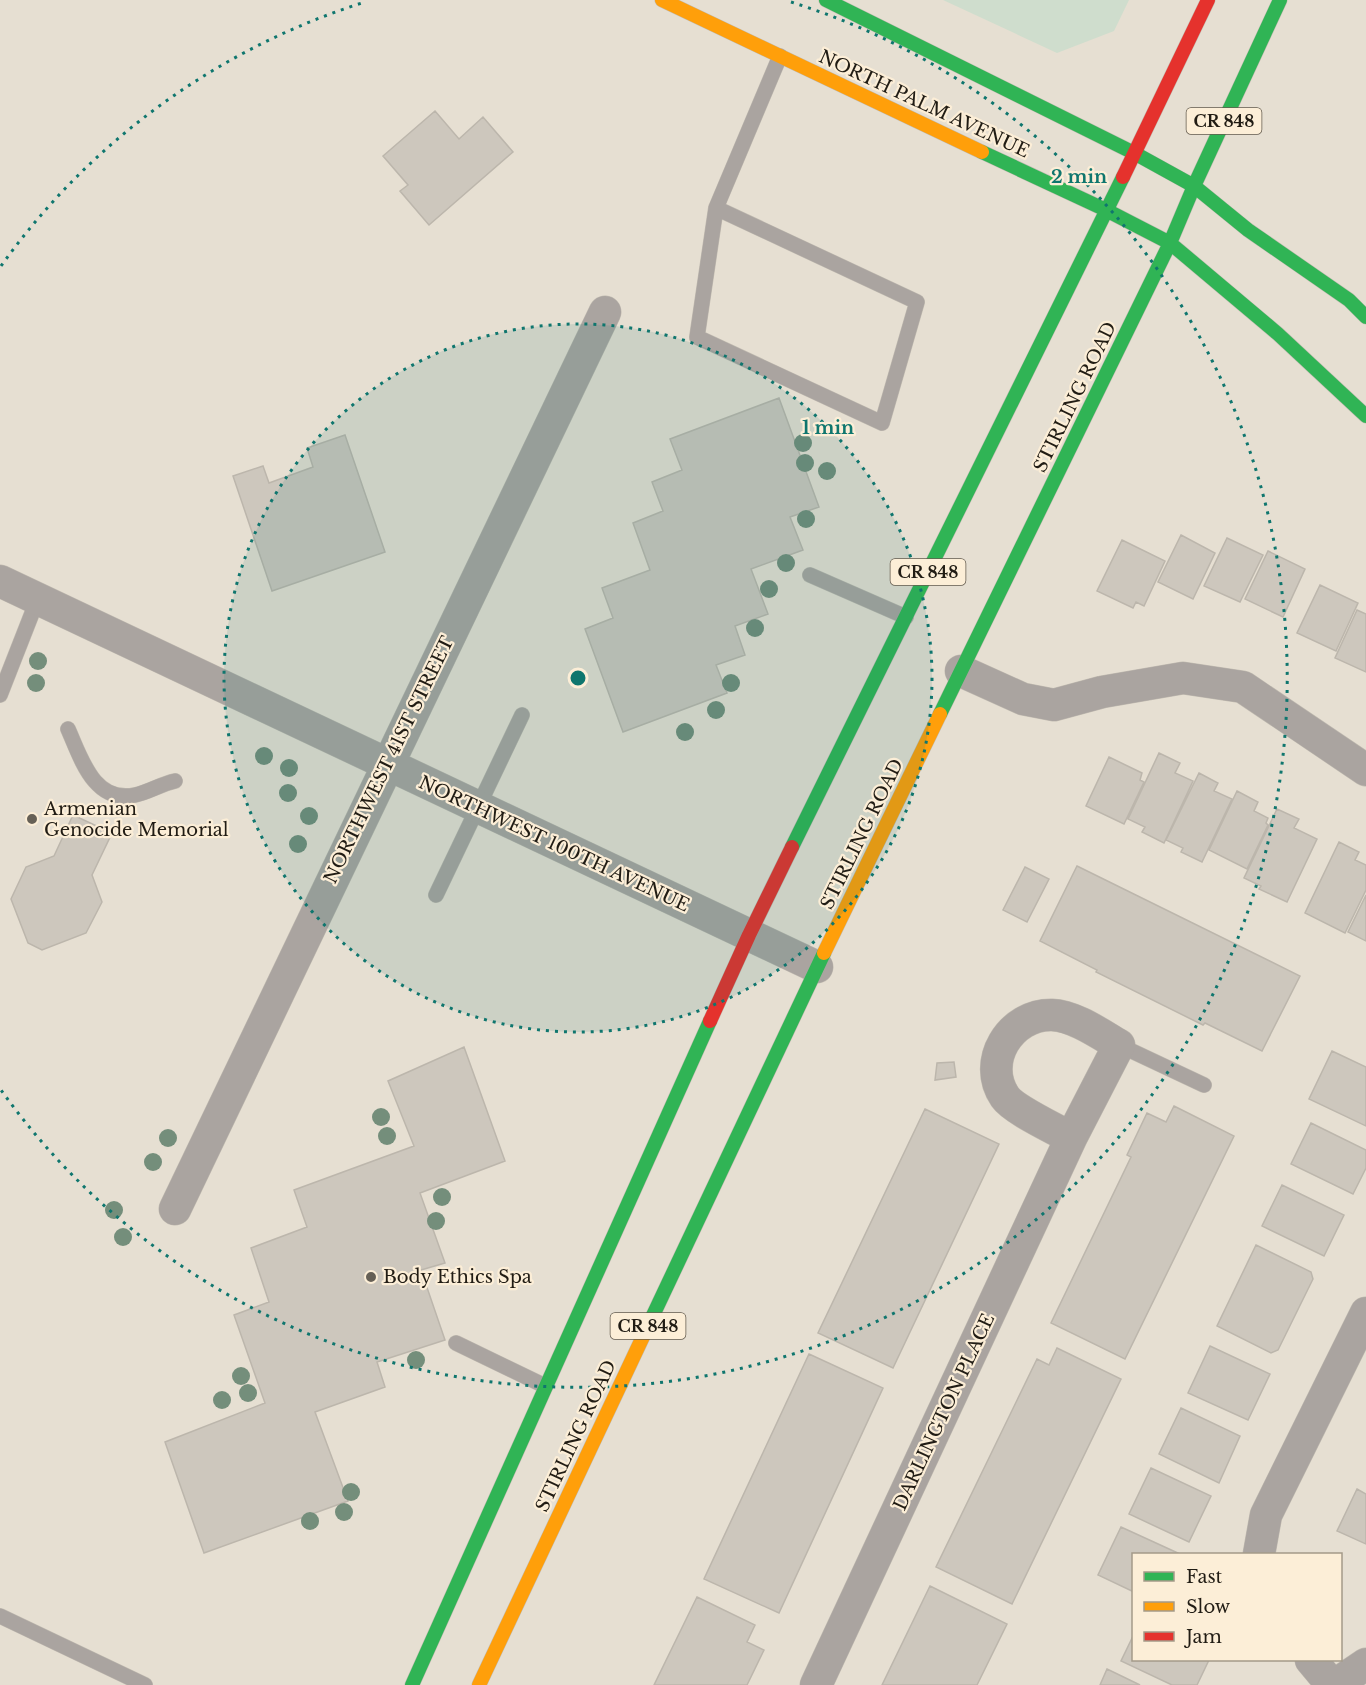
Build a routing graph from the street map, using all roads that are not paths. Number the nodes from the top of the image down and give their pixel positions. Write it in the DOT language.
graph roads {
  1 [pos="662,0"];
  2 [pos="826,0"];
  3 [pos="1208,0"];
  4 [pos="1280,0"];
  5 [pos="780,56"];
  6 [pos="1136,154"];
  7 [pos="1194,186"];
  8 [pos="716,208"];
  9 [pos="1106,210"];
  10 [pos="1170,243"];
  11 [pos="605,312"];
  12 [pos="1366,316"];
  13 [pos="1366,416"];
  14 [pos="810,575"];
  15 [pos="0,580"];
  16 [pos="38,598"];
  17 [pos="906,617"];
  18 [pos="962,671"];
  19 [pos="0,695"];
  20 [pos="522,715"];
  21 [pos="68,729"];
  22 [pos="386,765"];
  23 [pos="1366,770"];
  24 [pos="175,781"];
  25 [pos="479,808"];
  26 [pos="436,896"];
  27 [pos="749,935"];
  28 [pos="817,967"];
  29 [pos="1119,1045"];
  30 [pos="1204,1085"];
  31 [pos="1071,1138"];
  32 [pos="175,1209"];
  33 [pos="1366,1313"];
  34 [pos="456,1343"];
  35 [pos="545,1386"];
  36 [pos="1259,1553"];
  37 [pos="0,1616"];
  38 [pos="1313,1661"];
  39 [pos="1366,1664"];
  40 [pos="145,1685"];
  41 [pos="412,1685"];
  42 [pos="479,1685"];
  43 [pos="816,1685"];
  44 [pos="1334,1685"];
  1 -- 5 [label="main road, NORTH PALM AVENUE"];
  2 -- 6 [label="main road"];
  3 -- 6 [label="main road, CR 848"];
  4 -- 7 [label="main road, STIRLING ROAD / CR 848"];
  5 -- 8 [label="lane"];
  5 -- 9 [label="main road, NORTH PALM AVENUE"];
  6 -- 7 [label="main road"];
  6 -- 9 [label="main road, CR 848"];
  7 -- 10 [label="main road, STIRLING ROAD / CR 848"];
  7 -- 12 [label="main road"];
  8 -- 8 [label="lane"];
  9 -- 10 [label="main road, NORTH PALM AVENUE"];
  9 -- 17 [label="main road, CR 848"];
  10 -- 13 [label="main road, NORTH PALM AVENUE"];
  10 -- 18 [label="main road, STIRLING ROAD / CR 848"];
  11 -- 22 [label="street, NORTHWEST 41ST STREET"];
  14 -- 17 [label="lane"];
  15 -- 16 [label="street, NORTHWEST 100TH AVENUE"];
  16 -- 19 [label="lane"];
  16 -- 22 [label="street, NORTHWEST 100TH AVENUE"];
  17 -- 27 [label="main road, CR 848"];
  18 -- 23 [label="street"];
  18 -- 28 [label="main road, STIRLING ROAD / CR 848"];
  20 -- 25 [label="lane"];
  21 -- 24 [label="lane"];
  22 -- 25 [label="street, NORTHWEST 100TH AVENUE"];
  22 -- 32 [label="street, NORTHWEST 41ST STREET"];
  25 -- 26 [label="lane"];
  25 -- 27 [label="street, NORTHWEST 100TH AVENUE"];
  27 -- 28 [label="street, NORTHWEST 100TH AVENUE"];
  27 -- 35 [label="main road, CR 848"];
  28 -- 42 [label="main road, STIRLING ROAD / CR 848"];
  29 -- 30 [label="lane"];
  29 -- 31 [label="street, DARLINGTON PLACE"];
  29 -- 31 [label="street"];
  31 -- 43 [label="street, DARLINGTON PLACE"];
  33 -- 36 [label="street"];
  34 -- 35 [label="lane"];
  35 -- 41 [label="main road, CR 848"];
  37 -- 40 [label="lane"];
  38 -- 44 [label="street"];
  39 -- 44 [label="street"];
}
